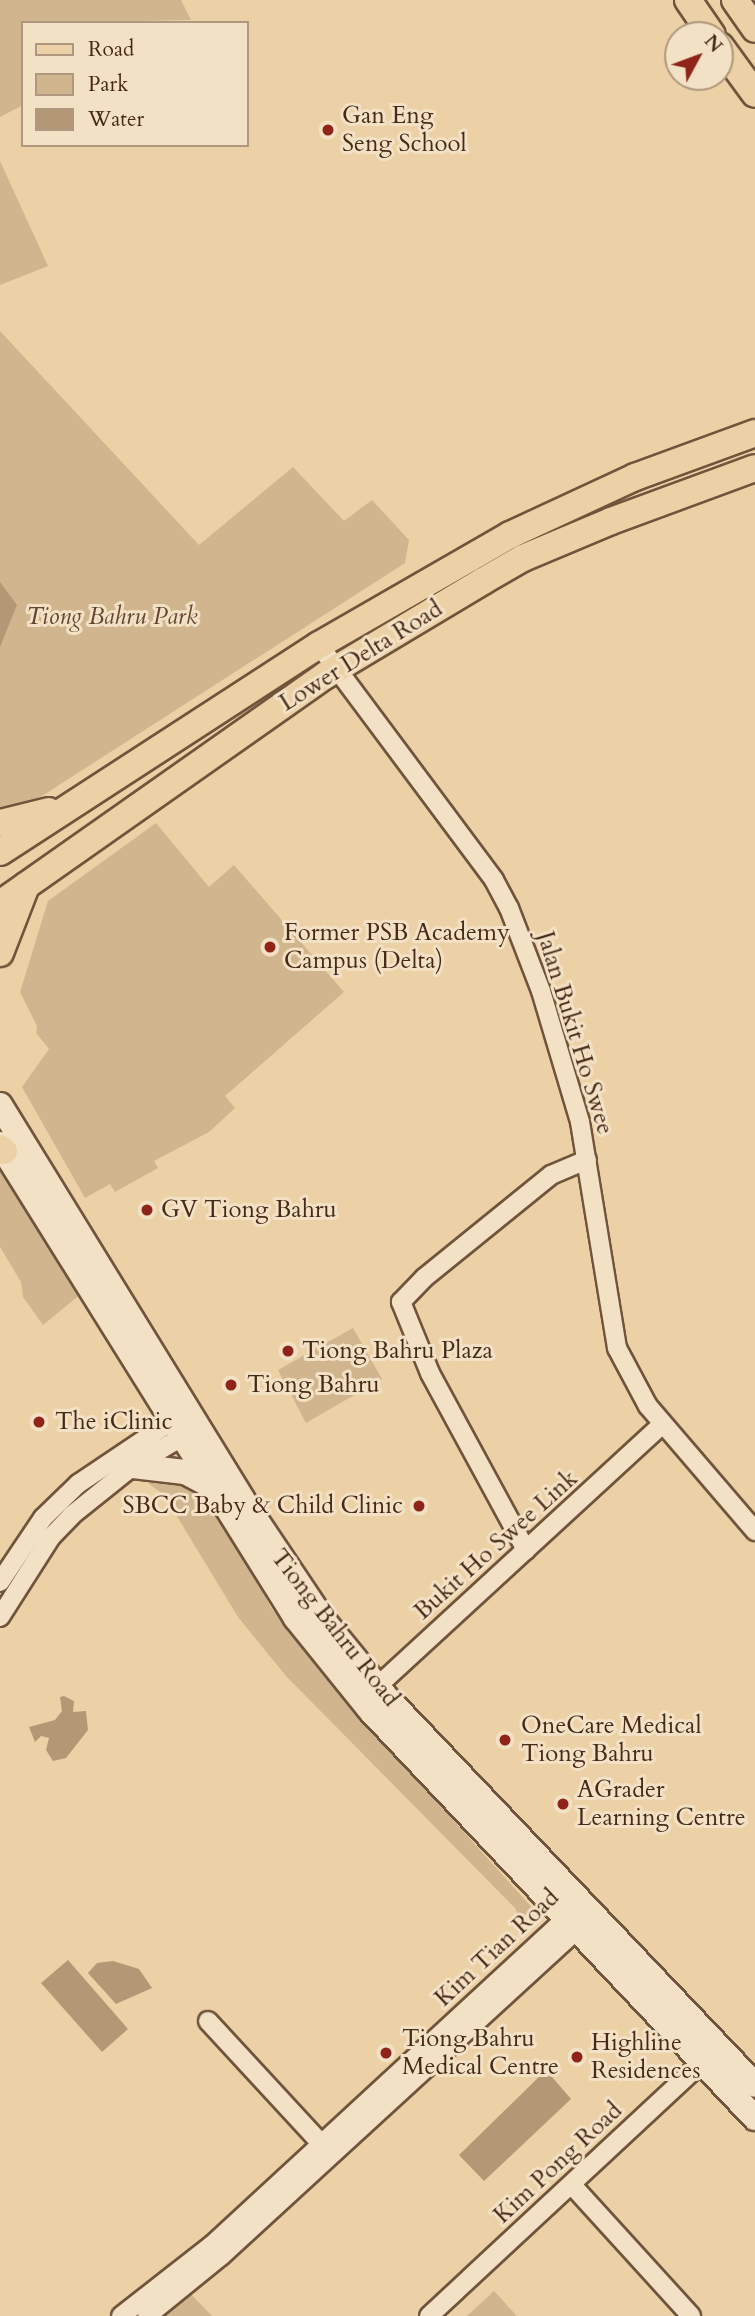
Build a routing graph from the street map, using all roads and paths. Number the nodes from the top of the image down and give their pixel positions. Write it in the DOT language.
graph roads {
  1 [pos="688,0"];
  2 [pos="735,0"];
  3 [pos="702,21"];
  4 [pos="755,29"];
  5 [pos="734,65"];
  6 [pos="755,94"];
  7 [pos="755,433"];
  8 [pos="755,468"];
  9 [pos="319,645"];
  10 [pos="336,668"];
  11 [pos="73,803"];
  12 [pos="0,823"];
  13 [pos="0,852"];
  14 [pos="26,886"];
  15 [pos="0,904"];
  16 [pos="0,953"];
  17 [pos="0,1105"];
  18 [pos="1,1148"];
  19 [pos="587,1160"];
  20 [pos="186,1423"];
  21 [pos="663,1424"];
  22 [pos="133,1466"];
  23 [pos="219,1492"];
  24 [pos="755,1531"];
  25 [pos="526,1550"];
  26 [pos="0,1582"];
  27 [pos="0,1617"];
  28 [pos="369,1694"];
  29 [pos="580,1916"];
  30 [pos="208,2021"];
  31 [pos="711,2054"];
  32 [pos="755,2085"];
  33 [pos="755,2118"];
  34 [pos="326,2149"];
  35 [pos="572,2185"];
  36 [pos="217,2251"];
  37 [pos="121,2316"];
  38 [pos="147,2316"];
  39 [pos="429,2316"];
  40 [pos="691,2316"];
  1 -- 3 [label="main road"];
  2 -- 4 [label="main road"];
  5 -- 6 [label="main road"];
  7 -- 9 [label="main road, Lower Delta Road"];
  8 -- 10 [label="main road, Lower Delta Road"];
  9 -- 10 [label="street, Jalan Bukit Ho Swee"];
  9 -- 11 [label="main road, Lower Delta Road"];
  10 -- 14 [label="main road, Lower Delta Road"];
  10 -- 19 [label="street, Jalan Bukit Ho Swee"];
  11 -- 12 [label="main road"];
  11 -- 13 [label="main road, Lower Delta Road"];
  14 -- 15 [label="main road, Lower Delta Road"];
  14 -- 16 [label="main road"];
  17 -- 20 [label="main road, Tiong Bahru Road"];
  18 -- 20 [label="main road, Tiong Bahru Road"];
  19 -- 21 [label="street, Jalan Bukit Ho Swee"];
  19 -- 25 [label="street"];
  20 -- 22 [label="street"];
  20 -- 23 [label="main road, Tiong Bahru Road"];
  20 -- 26 [label="street"];
  20 -- 28 [label="main road, Tiong Bahru Road"];
  21 -- 24 [label="street, Jalan Bukit Ho Swee"];
  21 -- 25 [label="street, Bukit Ho Swee Link"];
  22 -- 23 [label="main road"];
  22 -- 27 [label="street"];
  23 -- 28 [label="main road, Tiong Bahru Road"];
  25 -- 28 [label="street, Bukit Ho Swee Link"];
  28 -- 29 [label="main road, Tiong Bahru Road"];
  29 -- 31 [label="main road, Tiong Bahru Road"];
  29 -- 34 [label="street, Kim Tian Road"];
  30 -- 34 [label="street"];
  31 -- 32 [label="main road, Tiong Bahru Road"];
  31 -- 33 [label="main road, Tiong Bahru Road"];
  31 -- 35 [label="street, Kim Pong Road"];
  34 -- 36 [label="street, Kim Tian Road"];
  35 -- 39 [label="street, Kim Pong Road"];
  35 -- 40 [label="street"];
  36 -- 37 [label="street, Kim Tian Road"];
  36 -- 38 [label="street, Kim Tian Road"];
}
